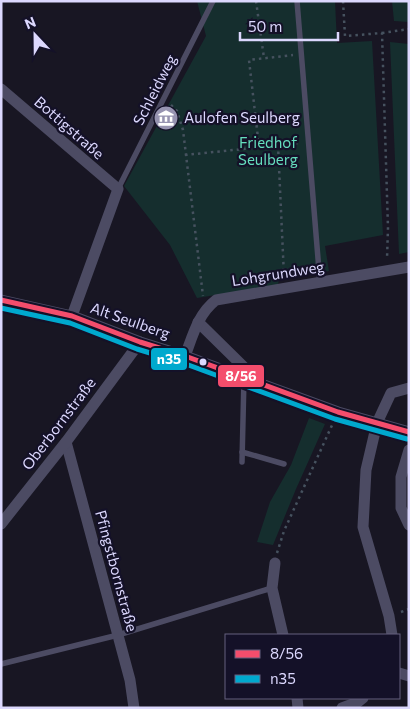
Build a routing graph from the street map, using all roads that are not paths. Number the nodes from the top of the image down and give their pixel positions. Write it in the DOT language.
graph roads {
  1 [pos="213,1"];
  2 [pos="297,1"];
  3 [pos="1,89"];
  4 [pos="118,189"];
  5 [pos="409,267"];
  6 [pos="320,283"];
  7 [pos="1,300"];
  8 [pos="72,316"];
  9 [pos="198,322"];
  10 [pos="140,342"];
  11 [pos="185,356"];
  12 [pos="244,378"];
  13 [pos="262,384"];
  14 [pos="409,388"];
  15 [pos="377,423"];
  16 [pos="409,432"];
  17 [pos="66,442"];
  18 [pos="409,450"];
  19 [pos="242,452"];
  20 [pos="242,462"];
  21 [pos="284,464"];
  22 [pos="2,521"];
  23 [pos="409,525"];
  24 [pos="275,563"];
  25 [pos="272,588"];
  26 [pos="283,634"];
  27 [pos="392,634"];
  28 [pos="118,635"];
  29 [pos="1,664"];
  30 [pos="362,699"];
  31 [pos="134,708"];
  32 [pos="342,708"];
  1 -- 4 [label="lane, Schleidweg"];
  2 -- 6 [label="lane"];
  3 -- 4 [label="street, Bottigstraße"];
  4 -- 8 [label="street, Alt Seulberg"];
  5 -- 6 [label="street, Lohgrundweg"];
  6 -- 9 [label="street, Lohgrundweg"];
  7 -- 8 [label="street, Alt Seulberg"];
  8 -- 10 [label="street, Alt Seulberg"];
  9 -- 11 [label="street"];
  9 -- 13 [label="street, Alt Seulberg"];
  10 -- 11 [label="street, Alt Seulberg"];
  10 -- 17 [label="street, Oberbornstraße"];
  11 -- 12 [label="street, Alt Seulberg"];
  12 -- 13 [label="street, Alt Seulberg"];
  12 -- 19 [label="lane"];
  13 -- 15 [label="street, Alt Seulberg"];
  14 -- 15 [label="street"];
  15 -- 16 [label="street, Alt Seulberg"];
  15 -- 27 [label="street"];
  17 -- 22 [label="street, Oberbornstraße"];
  17 -- 28 [label="street, Pfingstbornstraße"];
  18 -- 23 [label="street"];
  19 -- 20 [label="lane"];
  19 -- 21 [label="lane"];
  24 -- 25 [label="street"];
  25 -- 26 [label="street"];
  25 -- 28 [label="lane"];
  28 -- 29 [label="lane"];
  28 -- 31 [label="street, Pfingstbornstraße"];
  30 -- 32 [label="street"];
}
